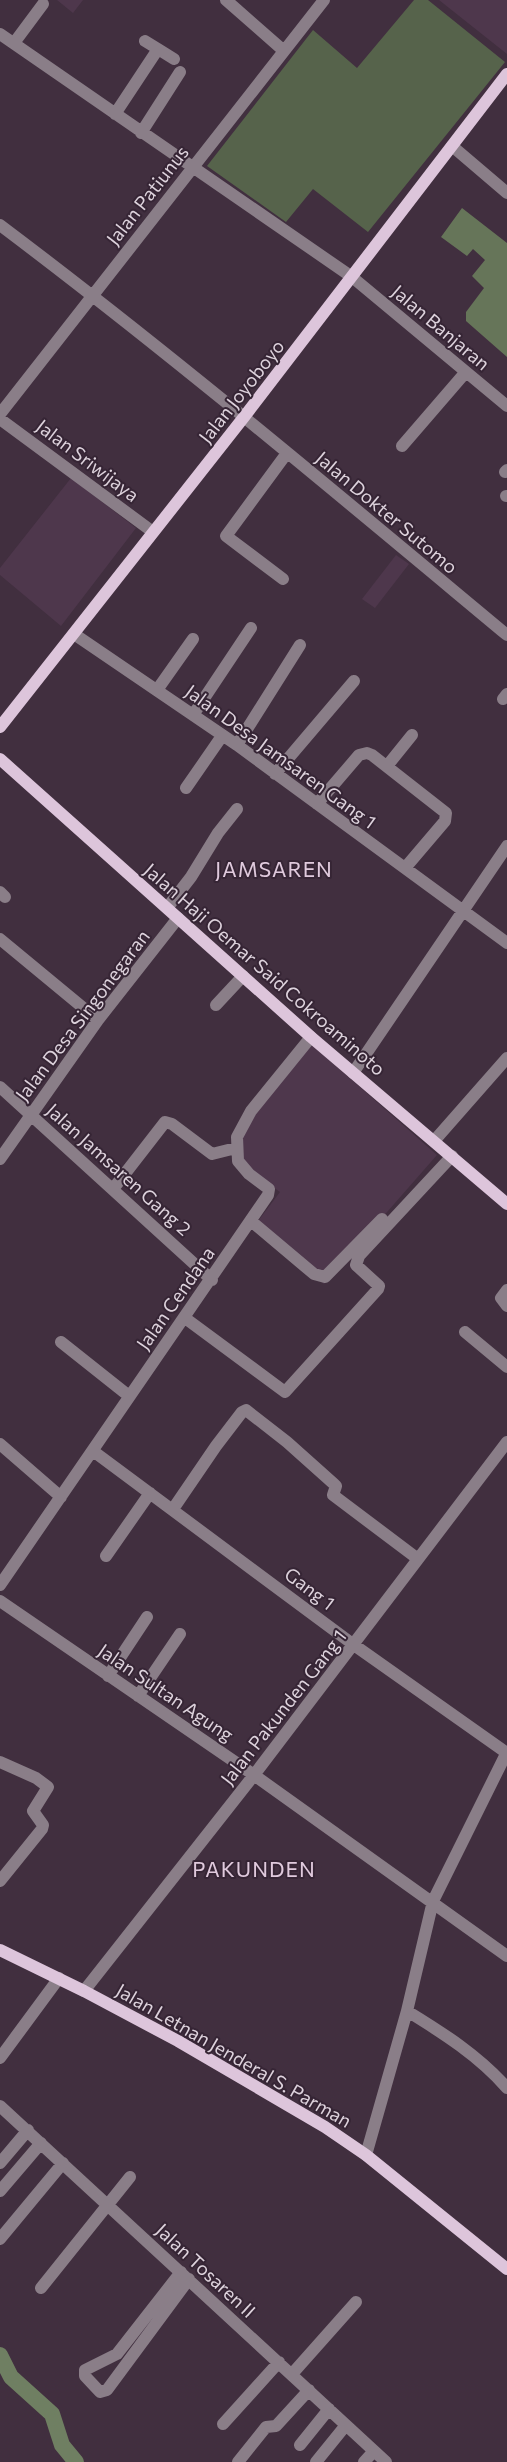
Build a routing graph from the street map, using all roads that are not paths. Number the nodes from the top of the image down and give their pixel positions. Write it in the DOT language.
graph roads {
  1 [pos="226,0"];
  2 [pos="324,0"];
  3 [pos="43,4"];
  4 [pos="0,34"];
  5 [pos="145,41"];
  6 [pos="14,43"];
  7 [pos="158,49"];
  8 [pos="284,51"];
  9 [pos="174,59"];
  10 [pos="180,72"];
  11 [pos="507,74"];
  12 [pos="115,114"];
  13 [pos="141,133"];
  14 [pos="452,146"];
  15 [pos="193,168"];
  16 [pos="507,193"];
  17 [pos="0,225"];
  18 [pos="352,277"];
  19 [pos="93,295"];
  20 [pos="465,373"];
  21 [pos="507,406"];
  22 [pos="0,414"];
  23 [pos="244,417"];
  24 [pos="0,419"];
  25 [pos="402,446"];
  26 [pos="287,453"];
  27 [pos="153,532"];
  28 [pos="283,579"];
  29 [pos="251,628"];
  30 [pos="74,634"];
  31 [pos="507,635"];
  32 [pos="193,638"];
  33 [pos="300,646"];
  34 [pos="354,681"];
  35 [pos="157,690"];
  36 [pos="193,715"];
  37 [pos="0,727"];
  38 [pos="412,735"];
  39 [pos="222,736"];
  40 [pos="237,746"];
  41 [pos="0,760"];
  42 [pos="387,766"];
  43 [pos="275,774"];
  44 [pos="186,788"];
  45 [pos="316,804"];
  46 [pos="236,808"];
  47 [pos="507,846"];
  48 [pos="405,868"];
  49 [pos="167,908"];
  50 [pos="463,911"];
  51 [pos="178,918"];
  52 [pos="0,940"];
  53 [pos="507,943"];
  54 [pos="243,976"];
  55 [pos="216,1005"];
  56 [pos="98,1020"];
  57 [pos="311,1037"];
  58 [pos="507,1058"];
  59 [pos="353,1072"];
  60 [pos="0,1087"];
  61 [pos="31,1115"];
  62 [pos="434,1141"];
  63 [pos="236,1148"];
  64 [pos="449,1153"];
  65 [pos="0,1159"];
  66 [pos="113,1189"];
  67 [pos="507,1204"];
  68 [pos="251,1221"];
  69 [pos="212,1280"];
  70 [pos="507,1290"];
  71 [pos="507,1306"];
  72 [pos="185,1318"];
  73 [pos="465,1332"];
  74 [pos="61,1342"];
  75 [pos="507,1367"];
  76 [pos="129,1396"];
  77 [pos="507,1442"];
  78 [pos="0,1444"];
  79 [pos="93,1451"];
  80 [pos="150,1493"];
  81 [pos="61,1497"];
  82 [pos="173,1509"];
  83 [pos="106,1556"];
  84 [pos="418,1559"];
  85 [pos="0,1585"];
  86 [pos="0,1601"];
  87 [pos="147,1617"];
  88 [pos="180,1634"];
  89 [pos="354,1645"];
  90 [pos="108,1676"];
  91 [pos="138,1696"];
  92 [pos="507,1752"];
  93 [pos="0,1762"];
  94 [pos="254,1775"];
  95 [pos="0,1881"];
  96 [pos="433,1901"];
  97 [pos="0,1950"];
  98 [pos="507,1956"];
  99 [pos="58,1978"];
  100 [pos="84,1991"];
  101 [pos="407,2011"];
  102 [pos="0,2058"];
  103 [pos="507,2088"];
  104 [pos="0,2106"];
  105 [pos="28,2130"];
  106 [pos="41,2143"];
  107 [pos="366,2155"];
  108 [pos="63,2162"];
  109 [pos="0,2163"];
  110 [pos="130,2177"];
  111 [pos="0,2191"];
  112 [pos="107,2204"];
  113 [pos="0,2239"];
  114 [pos="507,2269"];
  115 [pos="185,2276"];
  116 [pos="41,2288"];
  117 [pos="356,2302"];
  118 [pos="279,2362"];
  119 [pos="292,2374"];
  120 [pos="309,2390"];
  121 [pos="329,2409"];
  122 [pos="223,2424"];
  123 [pos="346,2425"];
  124 [pos="300,2445"];
  125 [pos="374,2451"];
  126 [pos="238,2462"];
  127 [pos="316,2462"];
  128 [pos="364,2462"];
  129 [pos="386,2462"];
  1 -- 8 [label="street"];
  2 -- 8 [label="street, Jalan Patiunus"];
  3 -- 6 [label="street"];
  4 -- 6 [label="street, Jalan Banjaran"];
  5 -- 7 [label="street"];
  6 -- 12 [label="street, Jalan Banjaran"];
  7 -- 9 [label="street"];
  7 -- 12 [label="street"];
  8 -- 15 [label="street, Jalan Patiunus"];
  10 -- 13 [label="street"];
  11 -- 14 [label="main road, Jalan Joyoboyo"];
  12 -- 13 [label="street, Jalan Banjaran"];
  13 -- 15 [label="street, Jalan Banjaran"];
  14 -- 16 [label="street"];
  14 -- 18 [label="main road, Jalan Joyoboyo"];
  15 -- 18 [label="street, Jalan Banjaran"];
  15 -- 19 [label="street, Jalan Patiunus"];
  17 -- 19 [label="street, Jalan Dokter Sutomo"];
  18 -- 20 [label="street, Jalan Banjaran"];
  18 -- 23 [label="main road, Jalan Joyoboyo"];
  19 -- 22 [label="street, Jalan Patiunus"];
  19 -- 23 [label="street, Jalan Dokter Sutomo"];
  20 -- 21 [label="street, Jalan Banjaran"];
  20 -- 25 [label="street"];
  23 -- 26 [label="street, Jalan Dokter Sutomo"];
  23 -- 27 [label="main road, Jalan Joyoboyo"];
  24 -- 27 [label="street, Jalan Sriwijaya"];
  26 -- 28 [label="street"];
  26 -- 31 [label="street, Jalan Dokter Sutomo"];
  27 -- 30 [label="main road, Jalan Joyoboyo"];
  29 -- 36 [label="street"];
  30 -- 35 [label="street, Jalan Desa Jamsaren Gang 1"];
  30 -- 37 [label="main road, Jalan Joyoboyo"];
  32 -- 35 [label="street"];
  33 -- 40 [label="street"];
  34 -- 43 [label="street"];
  35 -- 36 [label="street, Jalan Desa Jamsaren Gang 1"];
  36 -- 39 [label="street, Jalan Desa Jamsaren Gang 1"];
  38 -- 42 [label="street"];
  39 -- 40 [label="street, Jalan Desa Jamsaren Gang 1"];
  39 -- 44 [label="street"];
  40 -- 43 [label="street, Jalan Desa Jamsaren Gang 1"];
  41 -- 49 [label="main road, Jalan Haji Oemar Said Cokroaminoto"];
  42 -- 45 [label="street"];
  42 -- 48 [label="street"];
  43 -- 45 [label="street, Jalan Desa Jamsaren Gang 1"];
  45 -- 48 [label="street, Jalan Desa Jamsaren Gang 1"];
  46 -- 49 [label="street"];
  47 -- 50 [label="street"];
  48 -- 50 [label="street, Jalan Desa Jamsaren Gang 1"];
  49 -- 51 [label="main road, Jalan Haji Oemar Said Cokroaminoto"];
  50 -- 53 [label="street, Jalan Desa Jamsaren Gang 1"];
  50 -- 59 [label="street"];
  51 -- 54 [label="main road, Jalan Haji Oemar Said Cokroaminoto"];
  51 -- 56 [label="street, Jalan Desa Singonegaran"];
  52 -- 56 [label="street"];
  54 -- 55 [label="street"];
  54 -- 57 [label="main road, Jalan Haji Oemar Said Cokroaminoto"];
  56 -- 61 [label="street, Jalan Desa Singonegaran"];
  57 -- 59 [label="main road, Jalan Haji Oemar Said Cokroaminoto"];
  57 -- 63 [label="street"];
  58 -- 62 [label="street"];
  59 -- 62 [label="main road, Jalan Haji Oemar Said Cokroaminoto"];
  60 -- 61 [label="street, Jalan Jamsaren Gang 2"];
  61 -- 65 [label="street, Jalan Desa Singonegaran"];
  61 -- 66 [label="street, Jalan Jamsaren Gang 2"];
  62 -- 64 [label="main road, Jalan Haji Oemar Said Cokroaminoto"];
  63 -- 66 [label="street"];
  63 -- 68 [label="street, Jalan Cendana"];
  64 -- 67 [label="main road, Jalan Haji Oemar Said Cokroaminoto"];
  64 -- 68 [label="street"];
  64 -- 72 [label="street"];
  66 -- 69 [label="street, Jalan Jamsaren Gang 2"];
  68 -- 69 [label="street, Jalan Cendana"];
  69 -- 72 [label="street, Jalan Cendana"];
  70 -- 71 [label="street"];
  72 -- 76 [label="street, Jalan Cendana"];
  73 -- 75 [label="street"];
  74 -- 76 [label="street"];
  76 -- 79 [label="street, Jalan Cendana"];
  77 -- 84 [label="street, Jalan Pakunden Gang 1"];
  78 -- 81 [label="street"];
  79 -- 80 [label="street, Gang 1"];
  79 -- 81 [label="street, Jalan Cendana"];
  80 -- 82 [label="street, Gang 1"];
  80 -- 83 [label="street"];
  81 -- 85 [label="street, Jalan Cendana"];
  82 -- 84 [label="street"];
  82 -- 89 [label="street, Gang 1"];
  84 -- 89 [label="street, Jalan Pakunden Gang 1"];
  86 -- 90 [label="street, Jalan Sultan Agung"];
  87 -- 90 [label="street"];
  88 -- 91 [label="street"];
  89 -- 92 [label="street, Gang 1"];
  89 -- 94 [label="street, Jalan Pakunden Gang 1"];
  90 -- 91 [label="street, Jalan Sultan Agung"];
  91 -- 94 [label="street, Jalan Sultan Agung"];
  92 -- 96 [label="street"];
  93 -- 95 [label="street"];
  94 -- 96 [label="street, Jalan Sultan Agung"];
  94 -- 100 [label="street, Jalan Pakunden Gang 1"];
  96 -- 98 [label="street, Jalan Sultan Agung"];
  96 -- 101 [label="street"];
  97 -- 99 [label="main road, Jalan Letnan Jenderal S. Parman"];
  99 -- 100 [label="main road, Jalan Letnan Jenderal S. Parman"];
  99 -- 102 [label="street"];
  100 -- 107 [label="main road, Jalan Letnan Jenderal S. Parman"];
  101 -- 103 [label="street"];
  101 -- 107 [label="street"];
  104 -- 105 [label="street, Jalan Tosaren II"];
  105 -- 106 [label="street, Jalan Tosaren II"];
  105 -- 109 [label="street"];
  106 -- 108 [label="street, Jalan Tosaren II"];
  106 -- 111 [label="street"];
  107 -- 114 [label="main road, Jalan Letnan Jenderal S. Parman"];
  108 -- 112 [label="street, Jalan Tosaren II"];
  108 -- 113 [label="street"];
  110 -- 112 [label="street"];
  112 -- 115 [label="street, Jalan Tosaren II"];
  112 -- 116 [label="street"];
  115 -- 115 [label="street"];
  115 -- 118 [label="street, Jalan Tosaren II"];
  117 -- 119 [label="street"];
  118 -- 119 [label="street, Jalan Tosaren II"];
  118 -- 122 [label="street"];
  119 -- 120 [label="street, Jalan Tosaren II"];
  120 -- 121 [label="street, Jalan Tosaren II"];
  120 -- 126 [label="street"];
  121 -- 123 [label="street, Jalan Tosaren II"];
  121 -- 124 [label="street"];
  123 -- 125 [label="street, Jalan Tosaren II"];
  123 -- 127 [label="street"];
  125 -- 128 [label="street"];
  125 -- 129 [label="street, Jalan Tosaren II"];
}
